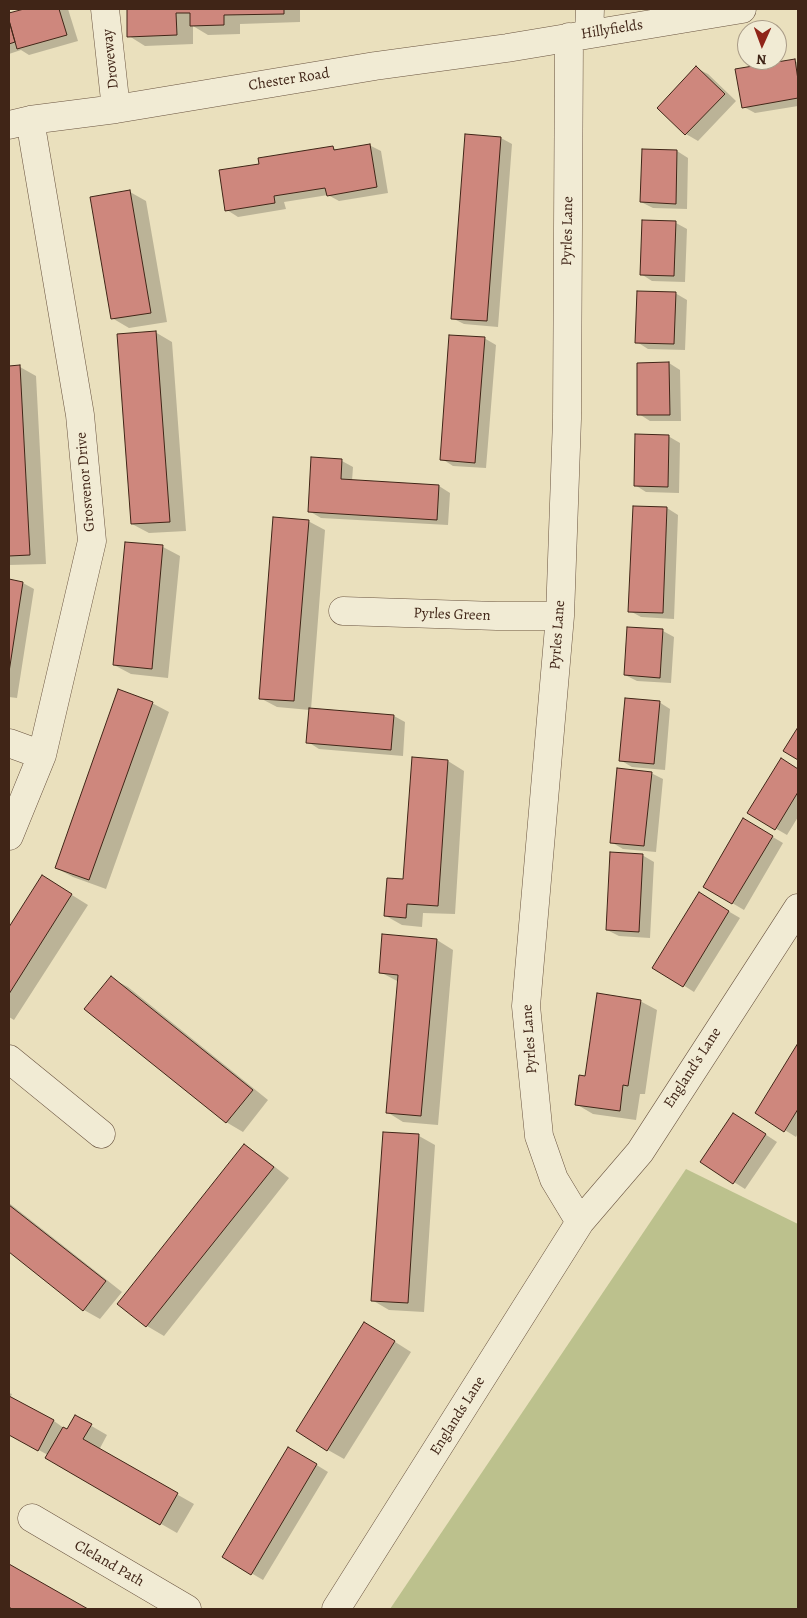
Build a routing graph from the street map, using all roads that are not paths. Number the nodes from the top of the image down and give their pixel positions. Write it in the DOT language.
graph roads {
  1 [pos="105,9"];
  2 [pos="742,9"];
  3 [pos="583,27"];
  4 [pos="116,109"];
  5 [pos="20,123"];
  6 [pos="343,611"];
  7 [pos="560,616"];
  8 [pos="9,743"];
  9 [pos="42,756"];
  10 [pos="9,836"];
  11 [pos="798,908"];
  12 [pos="9,1059"];
  13 [pos="101,1134"];
  14 [pos="580,1222"];
  15 [pos="32,1518"];
  16 [pos="187,1609"];
  17 [pos="336,1609"];
  1 -- 4 [label="street, Droveway"];
  2 -- 3 [label="street, Hillyfields"];
  3 -- 4 [label="street, Chester Road"];
  3 -- 7 [label="street, Pyrles Lane"];
  4 -- 5 [label="street, Chester Road"];
  5 -- 9 [label="street, Grosvenor Drive"];
  6 -- 7 [label="street, Pyrles Green"];
  7 -- 14 [label="street, Pyrles Lane"];
  8 -- 9 [label="street"];
  9 -- 10 [label="street, Grosvenor Drive"];
  11 -- 14 [label="street, England's Lane"];
  12 -- 13 [label="street"];
  14 -- 17 [label="street, Englands Lane"];
  15 -- 16 [label="street, Cleland Path"];
}
